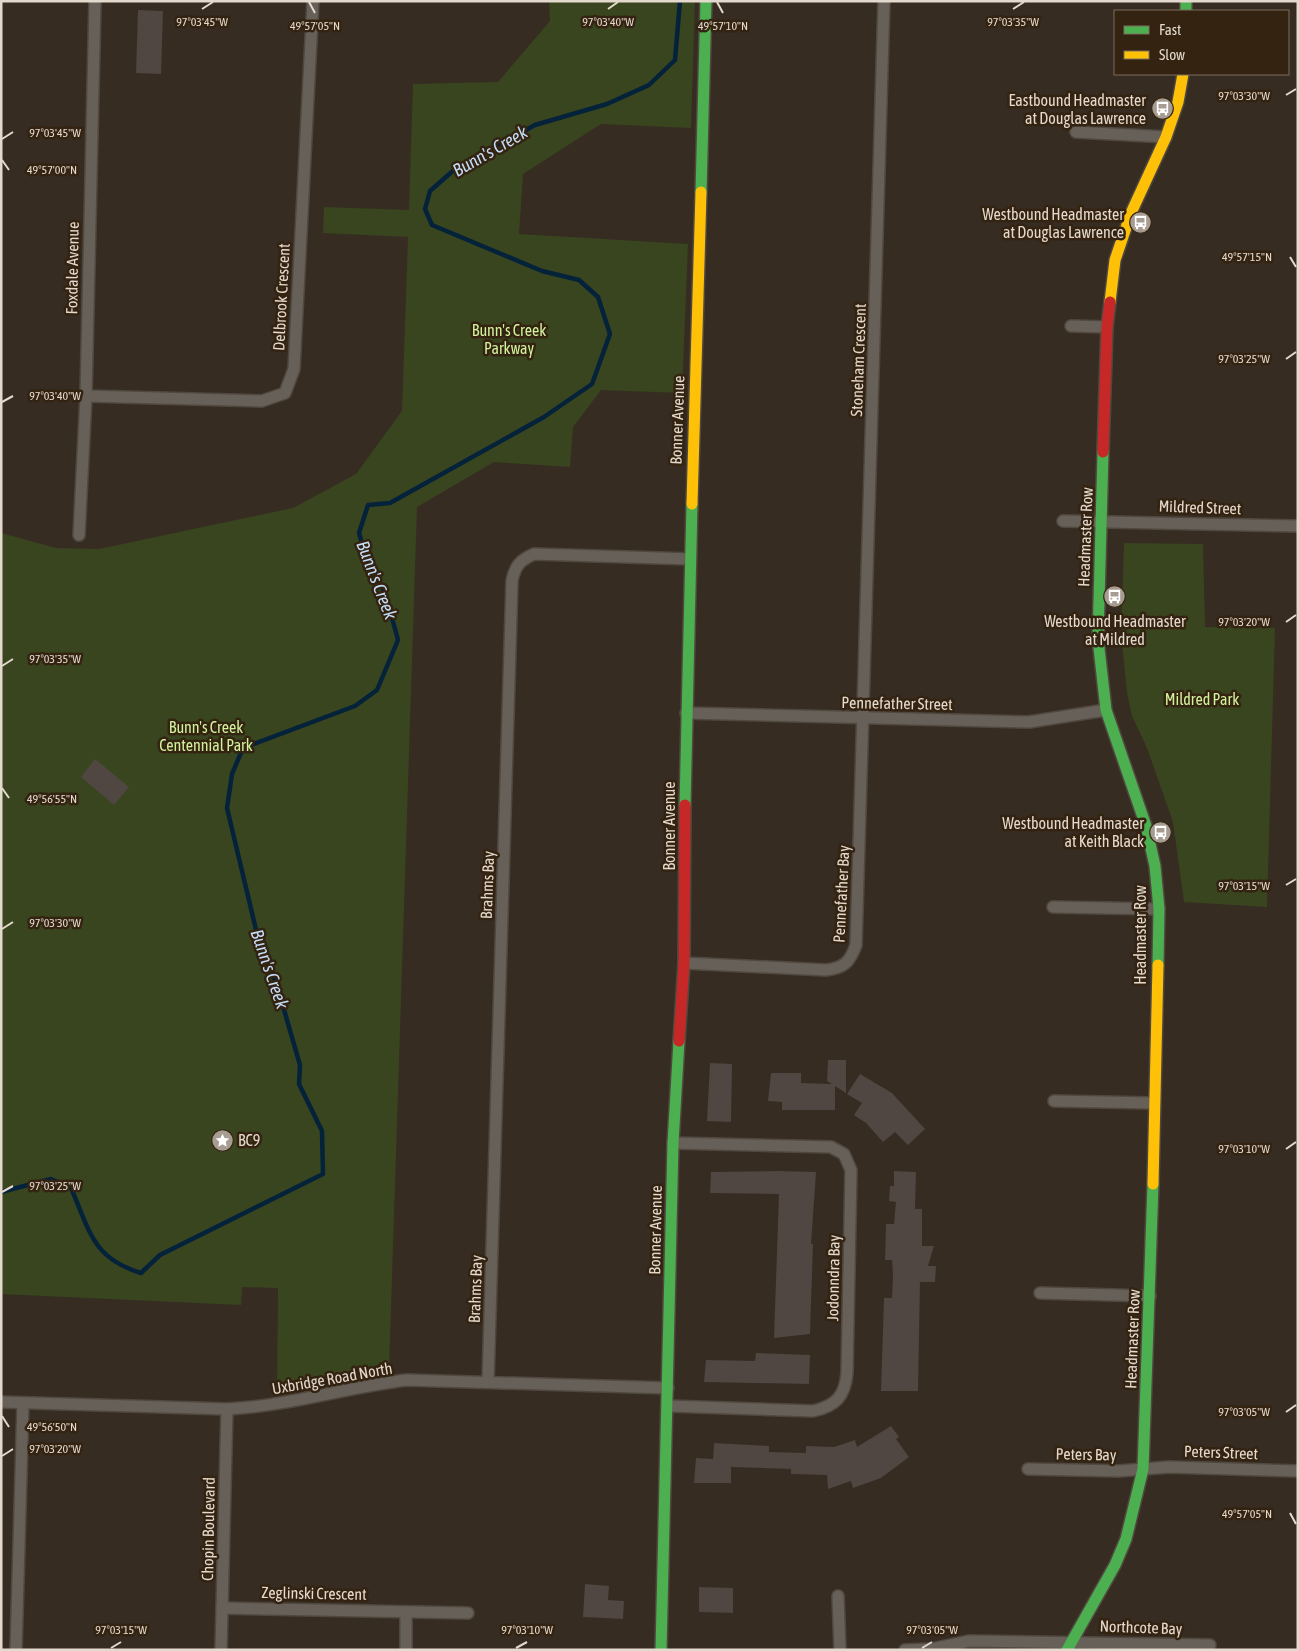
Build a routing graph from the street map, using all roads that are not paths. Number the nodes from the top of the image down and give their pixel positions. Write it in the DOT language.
graph roads {
  1 [pos="95,1"];
  2 [pos="314,1"];
  3 [pos="706,1"];
  4 [pos="884,1"];
  5 [pos="1182,75"];
  6 [pos="1076,132"];
  7 [pos="1166,137"];
  8 [pos="1071,326"];
  9 [pos="1107,327"];
  10 [pos="86,396"];
  11 [pos="1102,520"];
  12 [pos="1062,521"];
  13 [pos="1298,526"];
  14 [pos="79,535"];
  15 [pos="690,559"];
  16 [pos="1106,710"];
  17 [pos="686,713"];
  18 [pos="864,719"];
  19 [pos="1053,907"];
  20 [pos="1159,909"];
  21 [pos="684,963"];
  22 [pos="1054,1101"];
  23 [pos="1153,1103"];
  24 [pos="674,1143"];
  25 [pos="1040,1293"];
  26 [pos="1150,1296"];
  27 [pos="488,1382"];
  28 [pos="668,1388"];
  29 [pos="1,1402"];
  30 [pos="23,1403"];
  31 [pos="668,1406"];
  32 [pos="227,1409"];
  33 [pos="1028,1468"];
  34 [pos="1143,1469"];
  35 [pos="1298,1471"];
  36 [pos="838,1596"];
  37 [pos="222,1608"];
  38 [pos="406,1612"];
  39 [pos="468,1613"];
  40 [pos="1210,1645"];
  41 [pos="1069,1646"];
  42 [pos="16,1650"];
  43 [pos="221,1650"];
  44 [pos="406,1650"];
  45 [pos="660,1650"];
  46 [pos="840,1650"];
  47 [pos="904,1650"];
  1 -- 10 [label="street, Foxdale Avenue"];
  2 -- 10 [label="street, Delbrook Crescent"];
  3 -- 15 [label="street, Bonner Avenue"];
  4 -- 18 [label="street, Stoneham Crescent"];
  5 -- 7 [label="street, Headmaster Row"];
  6 -- 7 [label="street"];
  7 -- 9 [label="street, Headmaster Row"];
  8 -- 9 [label="street"];
  9 -- 11 [label="street, Headmaster Row"];
  10 -- 14 [label="street, Foxdale Avenue"];
  11 -- 12 [label="street, Mildred Street"];
  11 -- 13 [label="street, Mildred Street"];
  11 -- 16 [label="street, Headmaster Row"];
  15 -- 17 [label="street, Bonner Avenue"];
  15 -- 27 [label="street, Brahms Bay"];
  16 -- 18 [label="street, Pennefather Street"];
  16 -- 20 [label="street, Headmaster Row"];
  17 -- 18 [label="street, Pennefather Street"];
  17 -- 21 [label="street, Bonner Avenue"];
  18 -- 21 [label="street, Pennefather Bay"];
  19 -- 20 [label="street"];
  20 -- 23 [label="street, Headmaster Row"];
  21 -- 24 [label="street, Bonner Avenue"];
  22 -- 23 [label="street"];
  23 -- 26 [label="street, Headmaster Row"];
  24 -- 28 [label="street, Bonner Avenue"];
  24 -- 31 [label="street, Jodonndra Bay"];
  25 -- 26 [label="street"];
  26 -- 34 [label="street, Headmaster Row"];
  27 -- 28 [label="street, Uxbridge Road North"];
  27 -- 32 [label="street, Uxbridge Road North"];
  28 -- 31 [label="street, Bonner Avenue"];
  29 -- 30 [label="street, Uxbridge Road North"];
  30 -- 32 [label="street, Uxbridge Road North"];
  30 -- 42 [label="street"];
  31 -- 45 [label="street, Bonner Avenue"];
  32 -- 37 [label="street, Chopin Boulevard"];
  33 -- 34 [label="street, Peters Bay"];
  34 -- 35 [label="street, Peters Street"];
  34 -- 41 [label="street, Headmaster Row"];
  36 -- 46 [label="street"];
  37 -- 38 [label="street, Zeglinski Crescent"];
  37 -- 43 [label="street, Chopin Boulevard"];
  38 -- 39 [label="street, Zeglinski Crescent"];
  38 -- 44 [label="street"];
  40 -- 41 [label="street, Northcote Bay"];
  41 -- 47 [label="street, Northcote Bay"];
}
